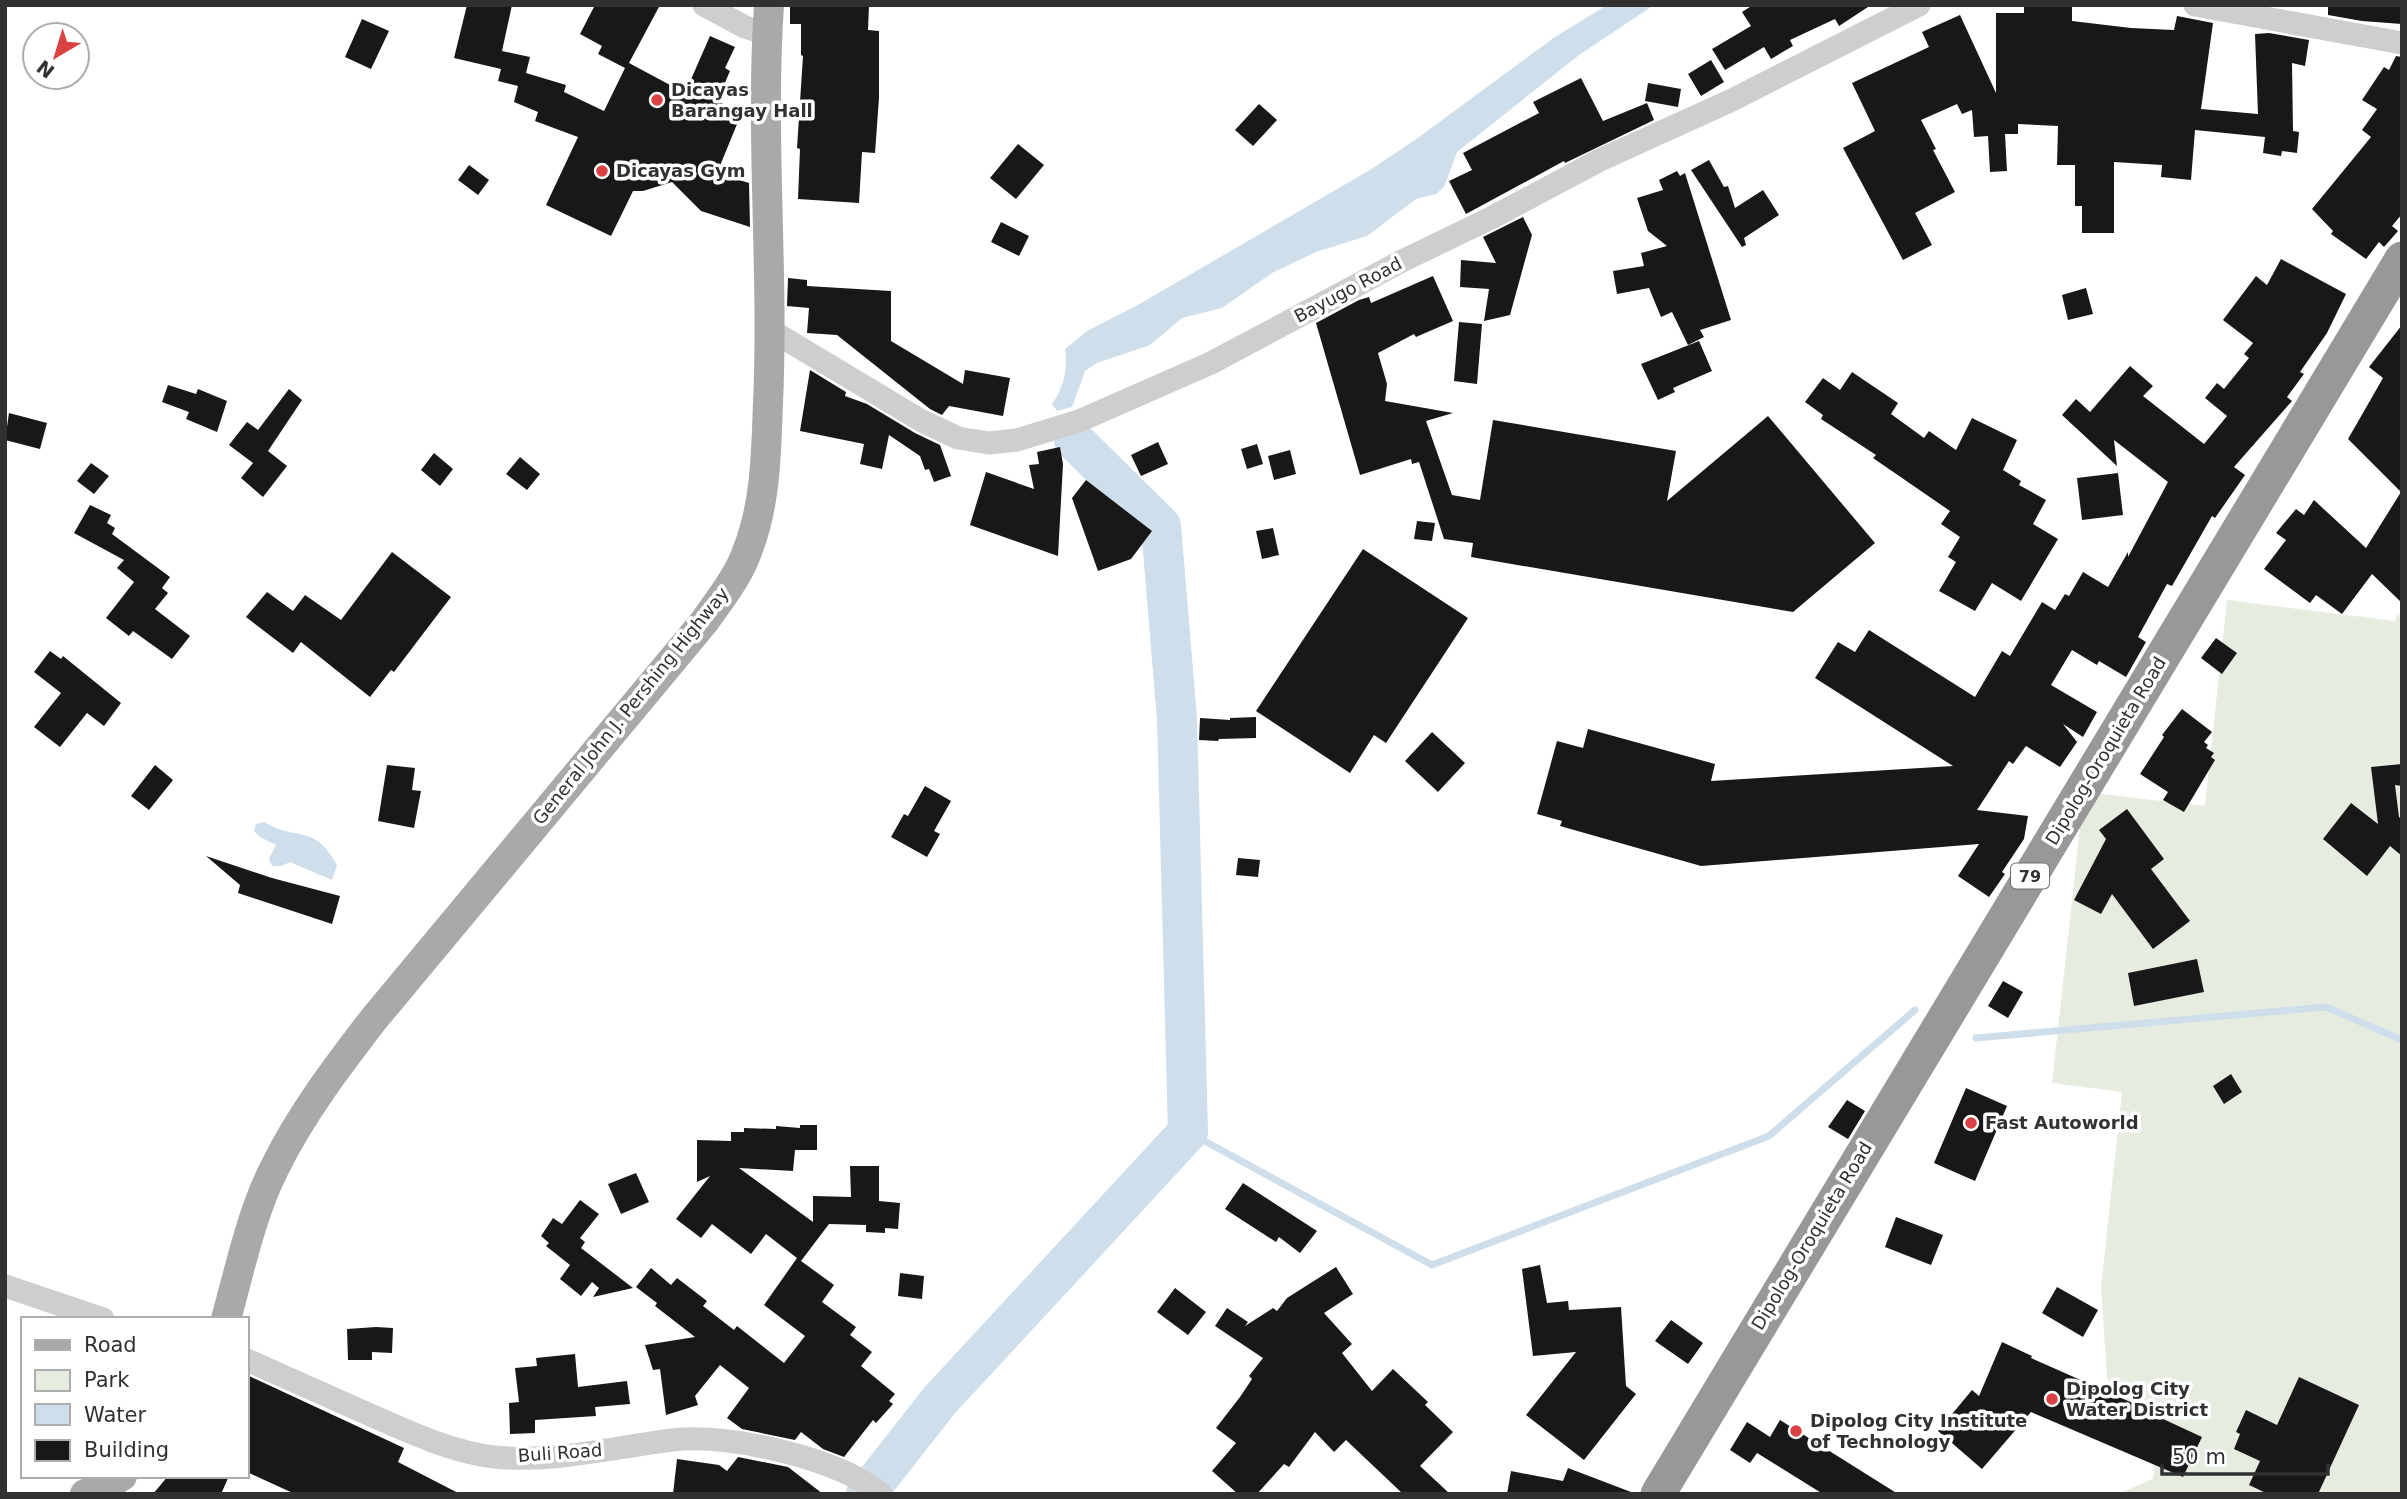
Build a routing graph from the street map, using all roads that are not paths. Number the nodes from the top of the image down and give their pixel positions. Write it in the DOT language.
graph roads {
  1 [pos="704,5"];
  2 [pos="1919,5"];
  3 [pos="2195,5"];
  4 [pos="768,20"];
  5 [pos="2402,43"];
  6 [pos="2402,258"];
  7 [pos="772,331"];
  8 [pos="5,1286"];
  9 [pos="97,1317"];
  10 [pos="227,1317"];
  11 [pos="248,1360"];
  12 [pos="119,1478"];
  13 [pos="85,1494"];
  14 [pos="881,1494"];
  15 [pos="1658,1494"];
  1 -- 4 [label="street"];
  2 -- 7 [label="street, Bayugo Road"];
  3 -- 5 [label="street"];
  4 -- 7 [label="main road, General John J. Pershing Highway"];
  6 -- 15 [label="highway, Dipolog-Oroquieta Road / 79"];
  7 -- 10 [label="main road, General John J. Pershing Highway"];
  8 -- 9 [label="street"];
  11 -- 14 [label="street, Buli Road"];
  12 -- 13 [label="main road"];
}
